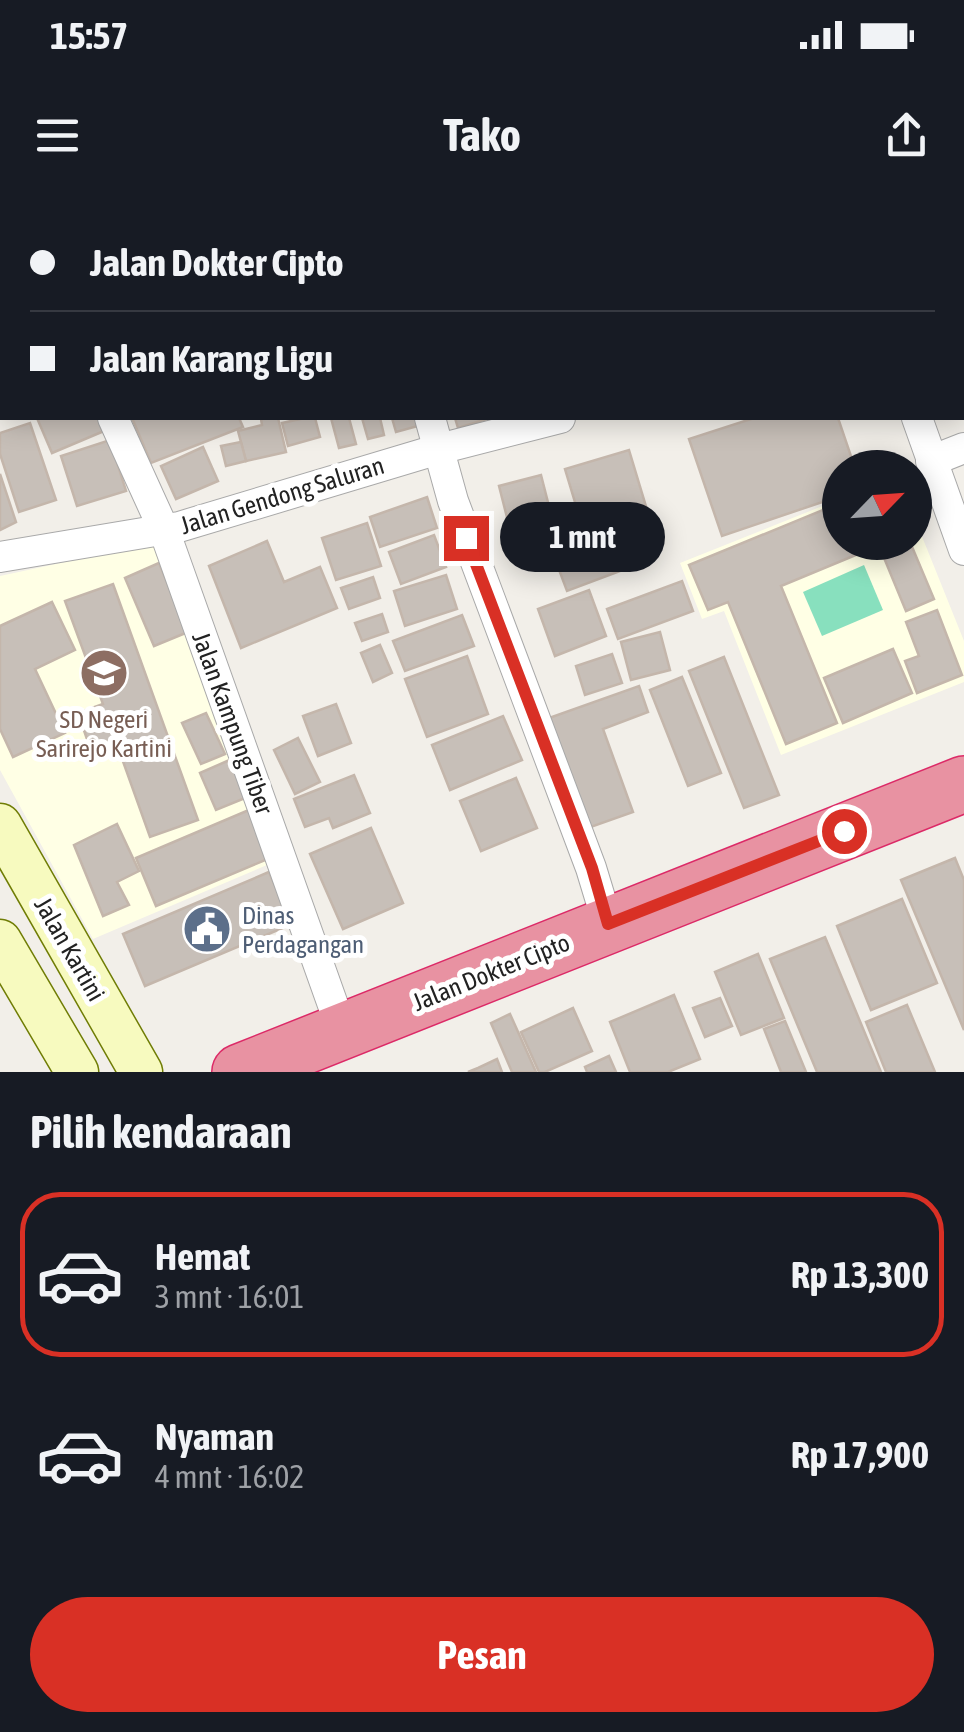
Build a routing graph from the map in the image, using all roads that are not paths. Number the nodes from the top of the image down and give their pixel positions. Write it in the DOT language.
graph roads {
  1 [pos="114,420"];
  2 [pos="431,420"];
  3 [pos="555,420"];
  4 [pos="918,420"];
  5 [pos="964,448"];
  6 [pos="927,450"];
  7 [pos="932,461"];
  8 [pos="442,464"];
  9 [pos="932,464"];
  10 [pos="164,530"];
  11 [pos="964,550"];
  12 [pos="0,557"];
  13 [pos="964,784"];
  14 [pos="0,825"];
  15 [pos="608,924"];
  16 [pos="0,940"];
  17 [pos="343,1032"];
  18 [pos="78,1072"];
  19 [pos="140,1072"];
  20 [pos="240,1072"];
  1 -- 10 [label="street, Jalan Kampung Tiber"];
  2 -- 8 [label="street"];
  3 -- 8 [label="street, Jalan Gendong Saluran"];
  4 -- 6 [label="street"];
  5 -- 7 [label="street"];
  8 -- 10 [label="street, Jalan Gendong Saluran"];
  8 -- 15 [label="street"];
  9 -- 11 [label="street"];
  10 -- 12 [label="street, Jalan Gendong Saluran"];
  10 -- 17 [label="street, Jalan Kampung Tiber"];
  13 -- 15 [label="highway, Jalan Dokter Cipto"];
  14 -- 19 [label="main road, Jalan Kartini"];
  15 -- 17 [label="highway, Jalan Dokter Cipto"];
  16 -- 18 [label="main road"];
  17 -- 20 [label="highway, Jalan Dokter Cipto"];
}
